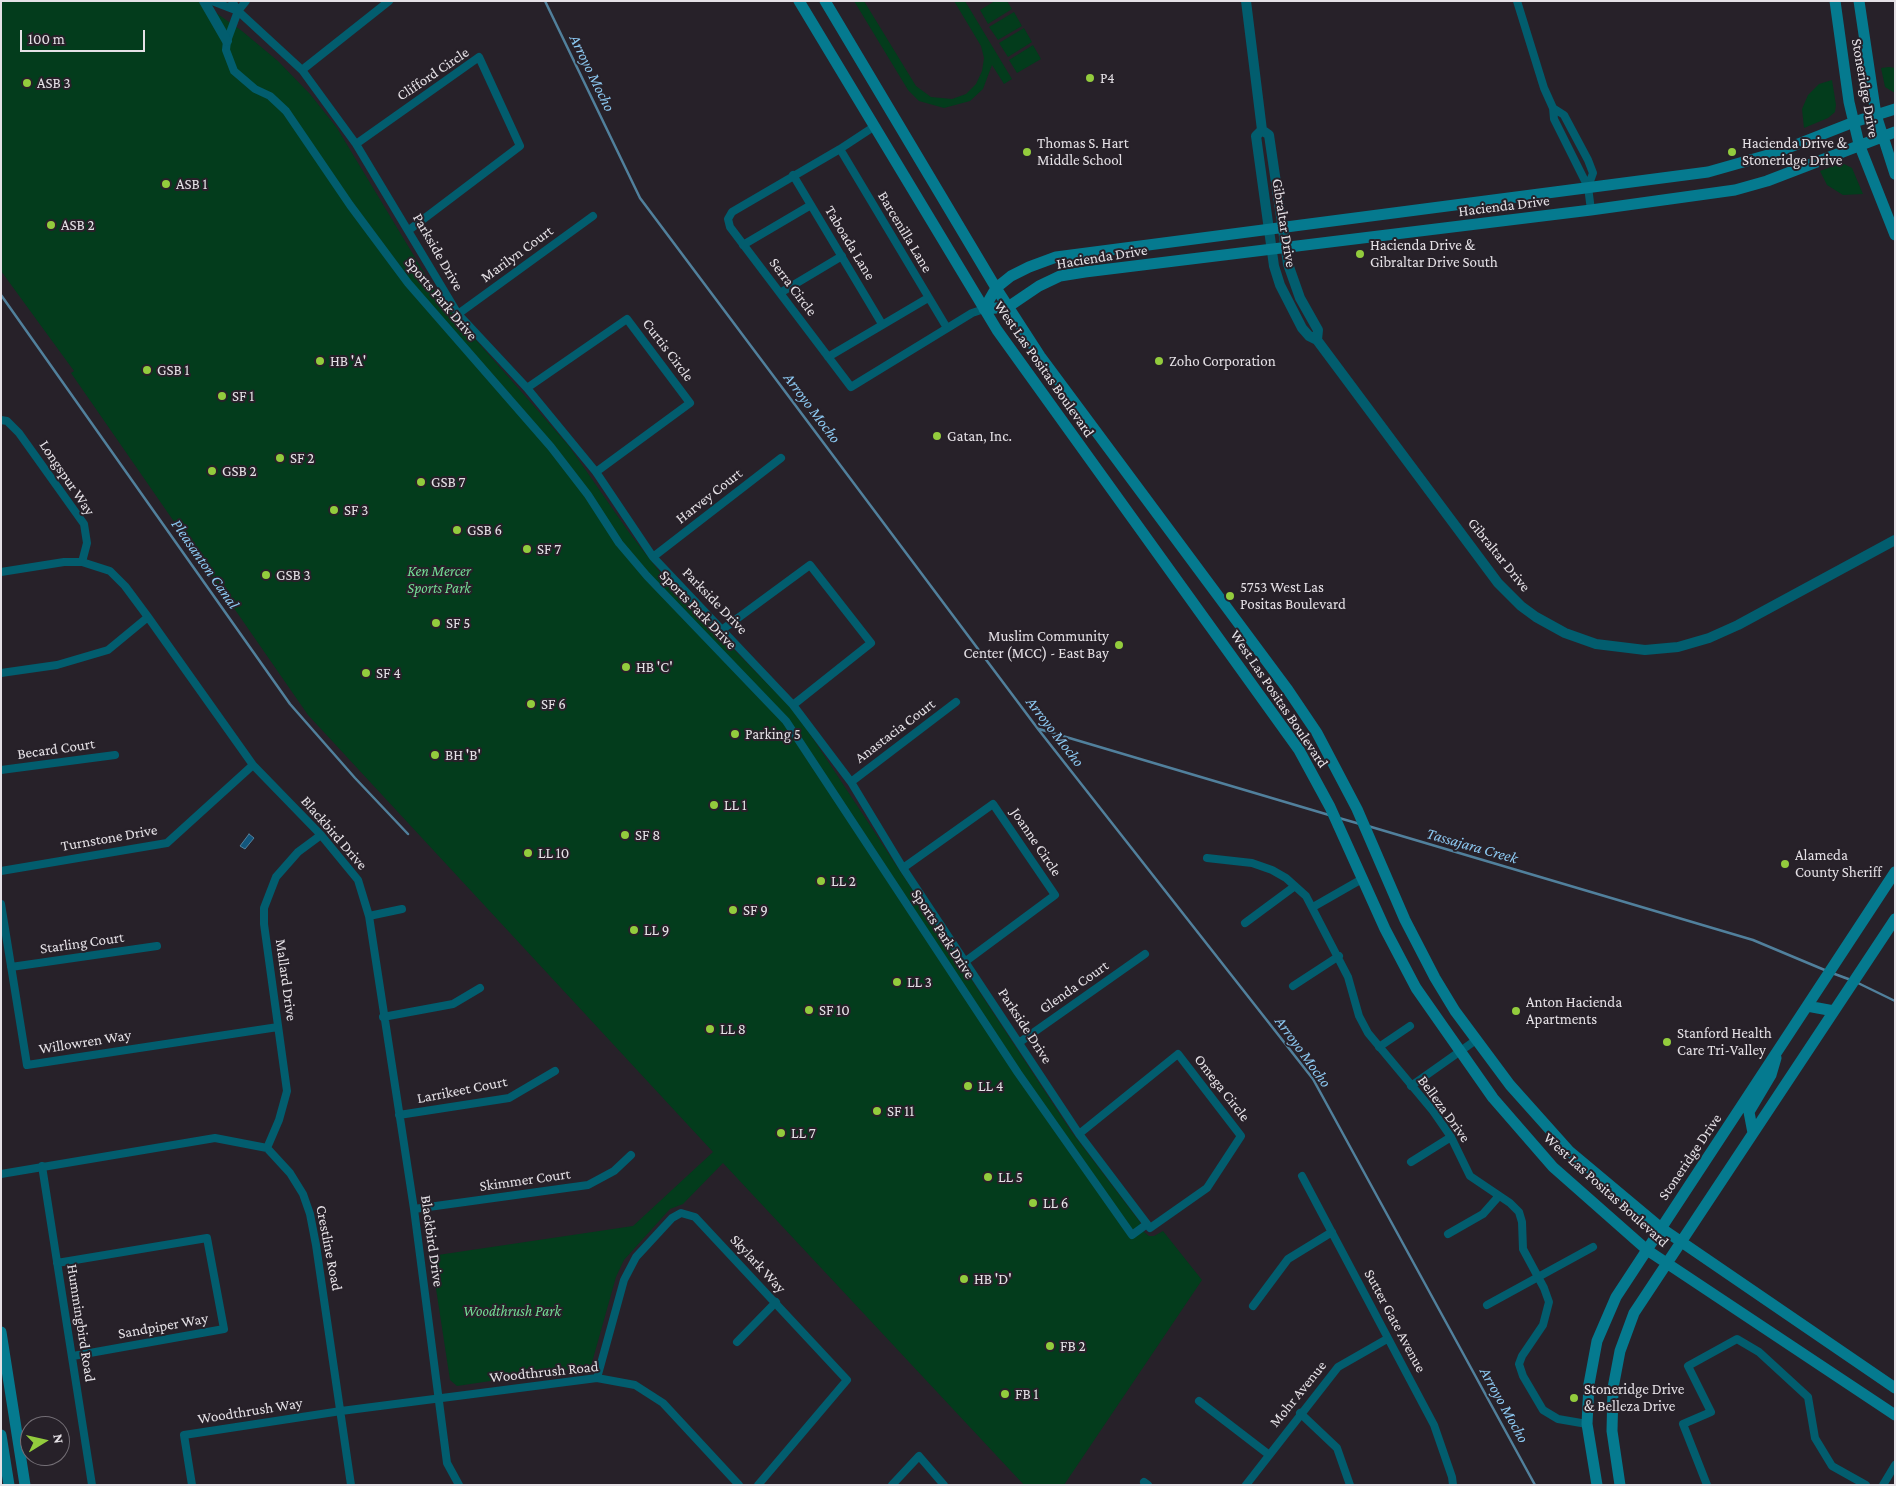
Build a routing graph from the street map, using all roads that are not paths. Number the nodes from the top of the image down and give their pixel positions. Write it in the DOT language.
graph roads {
  1 [pos="204,1"];
  2 [pos="212,1"];
  3 [pos="232,1"];
  4 [pos="246,1"];
  5 [pos="390,1"];
  6 [pos="799,1"];
  7 [pos="825,1"];
  8 [pos="1246,1"];
  9 [pos="1517,1"];
  10 [pos="1836,1"];
  11 [pos="1859,1"];
  12 [pos="238,11"];
  13 [pos="227,41"];
  14 [pos="302,70"];
  15 [pos="1553,108"];
  16 [pos="1895,109"];
  17 [pos="1876,115"];
  18 [pos="1854,122"];
  19 [pos="875,126"];
  20 [pos="1262,130"];
  21 [pos="1895,132"];
  22 [pos="1881,136"];
  23 [pos="356,144"];
  24 [pos="1859,144"];
  25 [pos="840,149"];
  26 [pos="1895,174"];
  27 [pos="793,175"];
  28 [pos="1588,188"];
  29 [pos="811,205"];
  30 [pos="1591,210"];
  31 [pos="593,216"];
  32 [pos="1282,227"];
  33 [pos="1268,229"];
  34 [pos="409,230"];
  35 [pos="1895,235"];
  36 [pos="743,245"];
  37 [pos="1285,247"];
  38 [pos="1271,249"];
  39 [pos="842,256"];
  40 [pos="996,288"];
  41 [pos="780,293"];
  42 [pos="928,298"];
  43 [pos="1008,307"];
  44 [pos="984,309"];
  45 [pos="458,314"];
  46 [pos="882,324"];
  47 [pos="947,328"];
  48 [pos="1317,340"];
  49 [pos="828,358"];
  50 [pos="527,388"];
  51 [pos="1,420"];
  52 [pos="781,458"];
  53 [pos="596,472"];
  54 [pos="1895,540"];
  55 [pos="653,556"];
  56 [pos="82,562"];
  57 [pos="1,572"];
  58 [pos="148,617"];
  59 [pos="723,629"];
  60 [pos="1,673"];
  61 [pos="956,702"];
  62 [pos="793,705"];
  63 [pos="115,754"];
  64 [pos="253,765"];
  65 [pos="1,770"];
  66 [pos="851,782"];
  67 [pos="321,835"];
  68 [pos="1207,858"];
  69 [pos="903,868"];
  70 [pos="1,871"];
  71 [pos="1895,872"];
  72 [pos="1362,879"];
  73 [pos="1295,886"];
  74 [pos="1,904"];
  75 [pos="1313,907"];
  76 [pos="402,909"];
  77 [pos="369,916"];
  78 [pos="1895,919"];
  79 [pos="1245,923"];
  80 [pos="157,946"];
  81 [pos="1145,954"];
  82 [pos="1339,956"];
  83 [pos="966,961"];
  84 [pos="12,967"];
  85 [pos="1294,986"];
  86 [pos="480,988"];
  87 [pos="1807,1006"];
  88 [pos="1834,1011"];
  89 [pos="383,1017"];
  90 [pos="1410,1026"];
  91 [pos="278,1027"];
  92 [pos="1476,1040"];
  93 [pos="1020,1042"];
  94 [pos="1379,1047"];
  95 [pos="1459,1052"];
  96 [pos="1776,1052"];
  97 [pos="555,1071"];
  98 [pos="1411,1086"];
  99 [pos="399,1115"];
  100 [pos="1753,1133"];
  101 [pos="1079,1134"];
  102 [pos="1451,1137"];
  103 [pos="267,1148"];
  104 [pos="631,1155"];
  105 [pos="1411,1162"];
  106 [pos="42,1166"];
  107 [pos="1,1174"];
  108 [pos="1302,1176"];
  109 [pos="1498,1198"];
  110 [pos="414,1209"];
  111 [pos="1148,1226"];
  112 [pos="1661,1228"];
  113 [pos="1332,1232"];
  114 [pos="1448,1234"];
  115 [pos="1681,1242"];
  116 [pos="1593,1247"];
  117 [pos="1647,1250"];
  118 [pos="57,1263"];
  119 [pos="1666,1264"];
  120 [pos="1537,1277"];
  121 [pos="776,1302"];
  122 [pos="1253,1306"];
  123 [pos="1487,1306"];
  124 [pos="1,1332"];
  125 [pos="1388,1339"];
  126 [pos="737,1342"];
  127 [pos="72,1356"];
  128 [pos="597,1378"];
  129 [pos="1895,1388"];
  130 [pos="439,1398"];
  131 [pos="1199,1401"];
  132 [pos="341,1411"];
  133 [pos="1300,1413"];
  134 [pos="1895,1415"];
  135 [pos="1587,1424"];
  136 [pos="2,1443"];
  137 [pos="1268,1454"];
  138 [pos="1895,1465"];
  139 [pos="9,1485"];
  140 [pos="25,1485"];
  141 [pos="92,1485"];
  142 [pos="192,1485"];
  143 [pos="351,1485"];
  144 [pos="458,1485"];
  145 [pos="739,1485"];
  146 [pos="758,1485"];
  147 [pos="892,1485"];
  148 [pos="944,1485"];
  149 [pos="1246,1485"];
  150 [pos="1350,1485"];
  151 [pos="1453,1485"];
  152 [pos="1597,1485"];
  153 [pos="1620,1485"];
  154 [pos="1708,1485"];
  155 [pos="1866,1485"];
  156 [pos="1883,1485"];
  1 -- 13 [label="street"];
  2 -- 12 [label="street, Parkside Drive"];
  3 -- 12 [label="street, Parkside Drive"];
  4 -- 12 [label="street"];
  5 -- 14 [label="street"];
  6 -- 19 [label="main road, West Las Positas Boulevard"];
  7 -- 40 [label="main road, West Las Positas Boulevard"];
  8 -- 20 [label="street, Gibraltar Drive"];
  9 -- 15 [label="street"];
  10 -- 18 [label="main road, Stoneridge Drive"];
  11 -- 17 [label="main road, Stoneridge Drive"];
  12 -- 13 [label="street"];
  12 -- 14 [label="street, Parkside Drive"];
  13 -- 111 [label="street, Sports Park Drive"];
  14 -- 23 [label="street, Parkside Drive"];
  15 -- 28 [label="street"];
  15 -- 28 [label="street"];
  16 -- 17 [label="main road, Hacienda Drive"];
  17 -- 18 [label="main road, Hacienda Drive"];
  17 -- 22 [label="main road, Stoneridge Drive"];
  18 -- 24 [label="main road, Stoneridge Drive"];
  18 -- 28 [label="main road, Hacienda Drive"];
  19 -- 25 [label="street, Serra Circle"];
  19 -- 44 [label="main road, West Las Positas Boulevard"];
  20 -- 32 [label="street, Gibraltar Drive"];
  20 -- 33 [label="street, Gibraltar Drive"];
  21 -- 22 [label="main road, Hacienda Drive"];
  22 -- 24 [label="main road, Hacienda Drive"];
  22 -- 26 [label="main road, Stoneridge Drive"];
  23 -- 34 [label="street, Parkside Drive"];
  23 -- 34 [label="street, Clifford Circle"];
  24 -- 30 [label="main road, Hacienda Drive"];
  24 -- 35 [label="main road, Stoneridge Drive"];
  25 -- 27 [label="street, Serra Circle"];
  25 -- 42 [label="street, Barcenilla Lane"];
  27 -- 29 [label="street, Taboada Lane"];
  27 -- 36 [label="street, Serra Circle"];
  28 -- 30 [label="street"];
  28 -- 32 [label="main road, Hacienda Drive"];
  29 -- 36 [label="street"];
  29 -- 39 [label="street, Taboada Lane"];
  30 -- 37 [label="main road, Hacienda Drive"];
  31 -- 45 [label="street, Marilyn Court"];
  32 -- 33 [label="main road, Hacienda Drive"];
  32 -- 37 [label="street, Gibraltar Drive"];
  33 -- 38 [label="street, Gibraltar Drive"];
  33 -- 40 [label="main road, Hacienda Drive"];
  34 -- 45 [label="street, Parkside Drive"];
  36 -- 41 [label="street, Serra Circle"];
  37 -- 38 [label="main road, Hacienda Drive"];
  37 -- 48 [label="street, Gibraltar Drive"];
  38 -- 43 [label="main road, Hacienda Drive"];
  38 -- 48 [label="street, Gibraltar Drive"];
  39 -- 41 [label="street"];
  39 -- 46 [label="street, Taboada Lane"];
  40 -- 43 [label="main road, West Las Positas Boulevard"];
  40 -- 44 [label="main road, Hacienda Drive"];
  41 -- 49 [label="street, Serra Circle"];
  42 -- 46 [label="street"];
  42 -- 47 [label="street, Barcenilla Lane"];
  43 -- 44 [label="main road, Hacienda Drive"];
  43 -- 92 [label="main road, West Las Positas Boulevard"];
  44 -- 47 [label="street, Serra Circle"];
  44 -- 72 [label="main road, West Las Positas Boulevard"];
  45 -- 50 [label="street, Parkside Drive"];
  46 -- 49 [label="street"];
  47 -- 49 [label="street, Serra Circle"];
  48 -- 54 [label="street, Gibraltar Drive"];
  50 -- 53 [label="street, Parkside Drive"];
  50 -- 53 [label="street, Curtis Circle"];
  51 -- 56 [label="street, Longspur Way"];
  52 -- 55 [label="street, Harvey Court"];
  53 -- 55 [label="street, Parkside Drive"];
  55 -- 59 [label="street, Parkside Drive"];
  56 -- 57 [label="street, Blackbird Drive"];
  56 -- 58 [label="street, Blackbird Drive"];
  58 -- 60 [label="street"];
  58 -- 64 [label="street, Blackbird Drive"];
  59 -- 62 [label="street, Parkside Drive"];
  59 -- 62 [label="street"];
  61 -- 66 [label="street, Anastacia Court"];
  62 -- 66 [label="street, Parkside Drive"];
  63 -- 65 [label="street, Becard Court"];
  64 -- 67 [label="street, Blackbird Drive"];
  64 -- 70 [label="street, Turnstone Drive"];
  66 -- 69 [label="street, Parkside Drive"];
  67 -- 77 [label="street, Blackbird Drive"];
  67 -- 91 [label="street, Mallard Drive"];
  68 -- 73 [label="street, Belleza Drive"];
  69 -- 83 [label="street, Parkside Drive"];
  69 -- 83 [label="street, Joanne Circle"];
  71 -- 87 [label="main road, Stoneridge Drive"];
  72 -- 75 [label="street"];
  72 -- 95 [label="main road, West Las Positas Boulevard"];
  73 -- 75 [label="street, Belleza Drive"];
  73 -- 79 [label="street"];
  74 -- 84 [label="street, Willowren Way"];
  75 -- 82 [label="street, Belleza Drive"];
  76 -- 77 [label="street"];
  77 -- 89 [label="street, Blackbird Drive"];
  78 -- 88 [label="main road"];
  80 -- 84 [label="street, Starling Court"];
  81 -- 93 [label="street, Glenda Court"];
  82 -- 85 [label="street"];
  82 -- 94 [label="street, Belleza Drive"];
  83 -- 93 [label="street, Parkside Drive"];
  84 -- 91 [label="street, Willowren Way"];
  86 -- 89 [label="street"];
  87 -- 88 [label="main road"];
  87 -- 96 [label="main road, Stoneridge Drive"];
  88 -- 100 [label="main road"];
  89 -- 99 [label="street, Blackbird Drive"];
  90 -- 94 [label="street"];
  91 -- 103 [label="street, Mallard Drive"];
  92 -- 95 [label="street"];
  92 -- 112 [label="main road, West Las Positas Boulevard"];
  93 -- 101 [label="street, Parkside Drive"];
  94 -- 98 [label="street, Belleza Drive"];
  95 -- 98 [label="street"];
  95 -- 117 [label="main road, West Las Positas Boulevard"];
  96 -- 100 [label="main road"];
  96 -- 112 [label="main road, Stoneridge Drive"];
  97 -- 99 [label="street, Larrikeet Court"];
  98 -- 102 [label="street, Belleza Drive"];
  99 -- 110 [label="street, Blackbird Drive"];
  100 -- 115 [label="main road"];
  101 -- 111 [label="street, Parkside Drive"];
  101 -- 111 [label="street, Omega Circle"];
  102 -- 105 [label="street"];
  102 -- 109 [label="street, Belleza Drive"];
  103 -- 106 [label="street"];
  103 -- 132 [label="street, Crestline Road"];
  104 -- 110 [label="street, Skimmer Court"];
  106 -- 107 [label="street"];
  106 -- 118 [label="street, Hummingbird Road"];
  108 -- 113 [label="street, Sutter Gate Avenue"];
  109 -- 114 [label="street"];
  109 -- 120 [label="street, Belleza Drive"];
  110 -- 130 [label="street, Blackbird Drive"];
  112 -- 115 [label="main road, West Las Positas Boulevard"];
  112 -- 117 [label="main road, Stoneridge Drive"];
  113 -- 122 [label="street"];
  113 -- 125 [label="street, Sutter Gate Avenue"];
  115 -- 119 [label="main road"];
  115 -- 129 [label="main road, West Las Positas Boulevard"];
  116 -- 120 [label="street"];
  117 -- 119 [label="main road, West Las Positas Boulevard"];
  117 -- 135 [label="main road, Stoneridge Drive"];
  118 -- 127 [label="street, Hummingbird Road"];
  118 -- 127 [label="street, Sandpiper Way"];
  119 -- 134 [label="main road, West Las Positas Boulevard"];
  119 -- 153 [label="main road"];
  120 -- 123 [label="street"];
  120 -- 135 [label="street, Belleza Drive"];
  121 -- 126 [label="street"];
  121 -- 128 [label="street, Skylark Way"];
  121 -- 146 [label="street, Skylark Way"];
  124 -- 140 [label="main road"];
  125 -- 133 [label="street, Mohr Avenue"];
  125 -- 151 [label="street, Sutter Gate Avenue"];
  127 -- 141 [label="street, Hummingbird Road"];
  128 -- 130 [label="street, Woodthrush Road"];
  128 -- 145 [label="street, Woodthrush Road"];
  130 -- 132 [label="street, Woodthrush Road"];
  130 -- 144 [label="street, Blackbird Drive"];
  131 -- 137 [label="street"];
  132 -- 142 [label="street, Woodthrush Way"];
  132 -- 143 [label="street, Crestline Road"];
  133 -- 137 [label="street, Mohr Avenue"];
  133 -- 150 [label="street"];
  135 -- 152 [label="main road, Stoneridge Drive"];
  136 -- 139 [label="main road"];
  137 -- 149 [label="street, Mohr Avenue"];
  138 -- 156 [label="street"];
  147 -- 148 [label="street"];
  154 -- 155 [label="street"];
}
